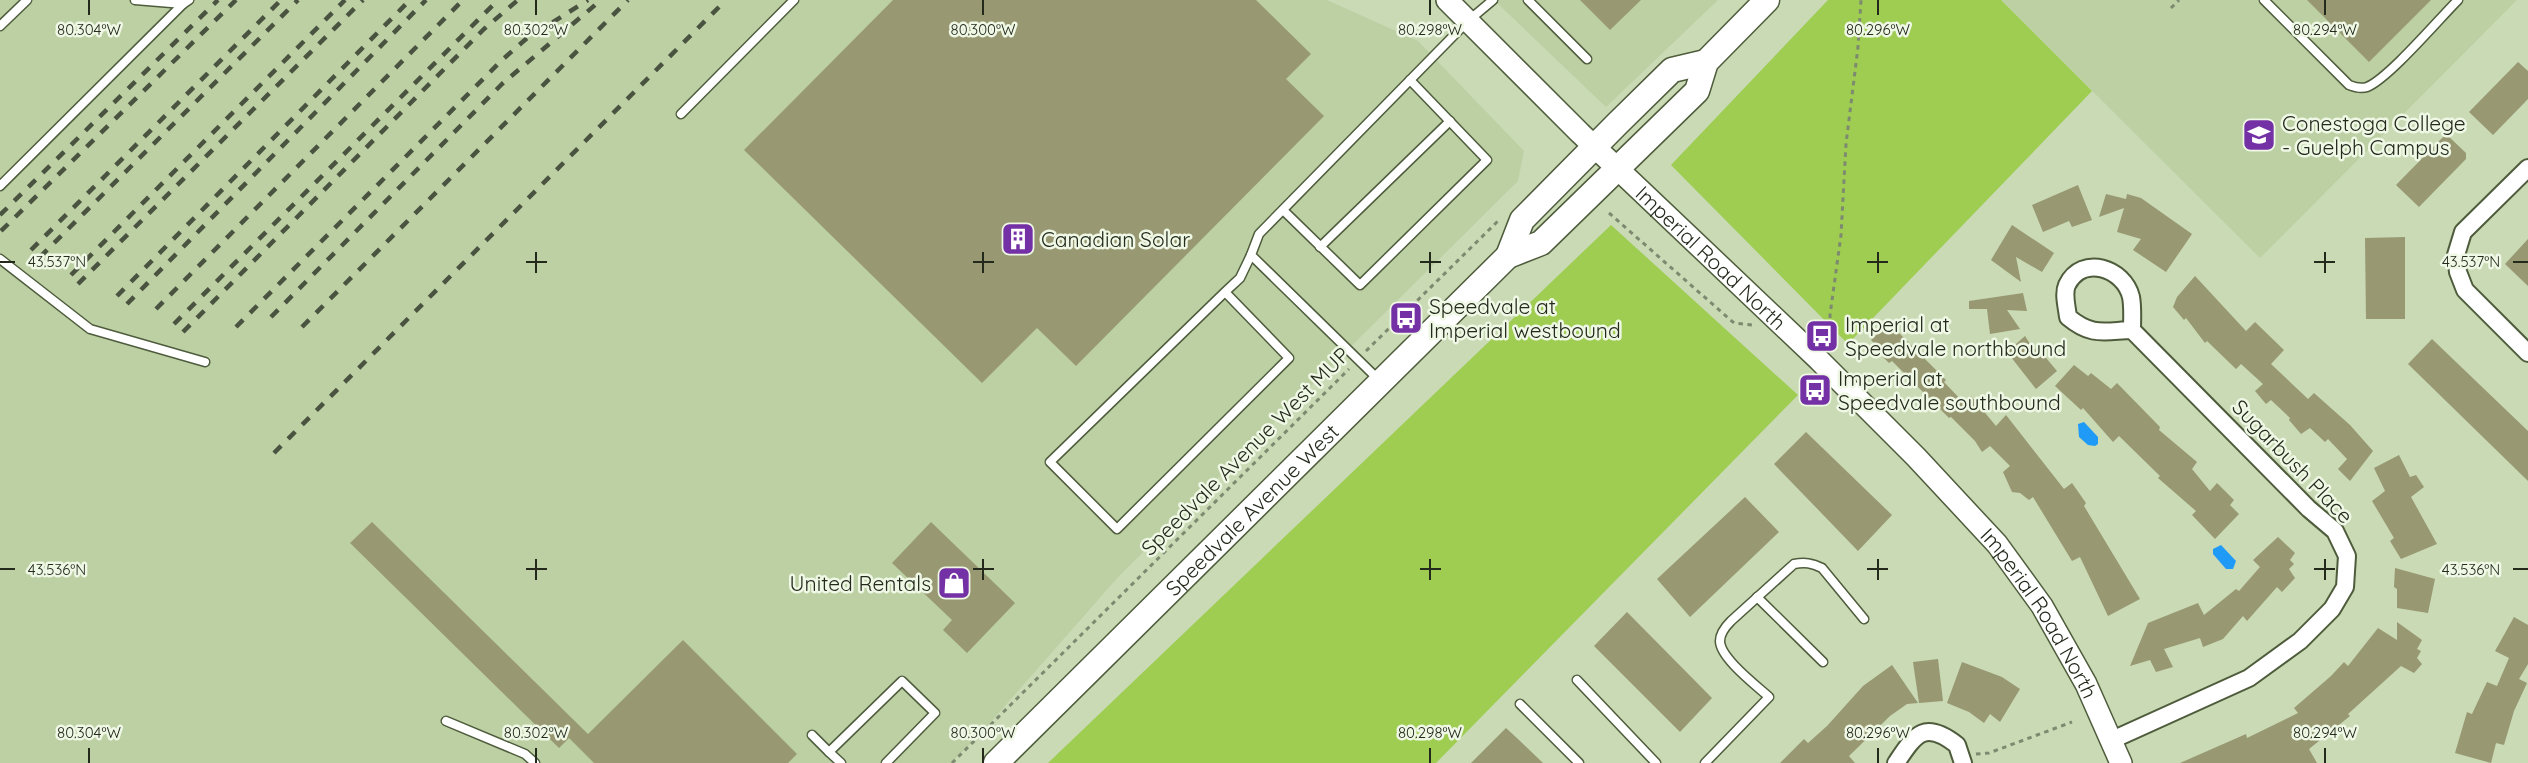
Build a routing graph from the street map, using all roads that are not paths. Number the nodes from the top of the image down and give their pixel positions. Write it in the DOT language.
graph roads {
  1 [pos="27,0"];
  2 [pos="135,0"];
  3 [pos="794,0"];
  4 [pos="1447,0"];
  5 [pos="1493,0"];
  6 [pos="1528,0"];
  7 [pos="1767,0"];
  8 [pos="2264,0"];
  9 [pos="2458,0"];
  10 [pos="186,2"];
  11 [pos="1468,21"];
  12 [pos="0,26"];
  13 [pos="1587,59"];
  14 [pos="1706,62"];
  15 [pos="1410,80"];
  16 [pos="681,114"];
  17 [pos="1450,121"];
  18 [pos="1595,146"];
  19 [pos="2528,168"];
  20 [pos="1618,169"];
  21 [pos="0,186"];
  22 [pos="1283,210"];
  23 [pos="1320,247"];
  24 [pos="1251,255"];
  25 [pos="1508,256"];
  26 [pos="0,259"];
  27 [pos="1225,292"];
  28 [pos="2132,330"];
  29 [pos="2528,353"];
  30 [pos="205,362"];
  31 [pos="1381,382"];
  32 [pos="1757,597"];
  33 [pos="1864,618"];
  34 [pos="1823,662"];
  35 [pos="1577,680"];
  36 [pos="1520,704"];
  37 [pos="446,721"];
  38 [pos="812,735"];
  39 [pos="2112,740"];
  40 [pos="829,752"];
  41 [pos="1963,760"];
  42 [pos="535,763"];
  43 [pos="841,763"];
  44 [pos="886,763"];
  45 [pos="996,763"];
  46 [pos="1579,763"];
  47 [pos="1656,763"];
  48 [pos="1705,763"];
  49 [pos="1896,763"];
  50 [pos="2121,763"];
  1 -- 12 [label="lane"];
  2 -- 10 [label="lane"];
  3 -- 16 [label="lane"];
  4 -- 11 [label="street, Imperial Road North"];
  5 -- 11 [label="lane"];
  6 -- 13 [label="lane"];
  7 -- 14 [label="main road, Speedvale Avenue West"];
  8 -- 9 [label="lane"];
  10 -- 21 [label="lane"];
  11 -- 15 [label="lane"];
  11 -- 18 [label="street, Imperial Road North"];
  14 -- 18 [label="main road, Speedvale Avenue West"];
  14 -- 20 [label="main road, Speedvale Avenue West"];
  15 -- 17 [label="lane"];
  15 -- 22 [label="lane"];
  17 -- 23 [label="lane"];
  17 -- 23 [label="lane"];
  18 -- 20 [label="street, Imperial Road North"];
  18 -- 25 [label="main road, Speedvale Avenue West"];
  19 -- 29 [label="street"];
  20 -- 25 [label="main road, Speedvale Avenue West"];
  20 -- 39 [label="street, Imperial Road North"];
  22 -- 23 [label="lane"];
  22 -- 24 [label="lane"];
  24 -- 27 [label="lane"];
  24 -- 31 [label="lane"];
  25 -- 31 [label="main road, Speedvale Avenue West"];
  26 -- 30 [label="lane"];
  27 -- 27 [label="lane"];
  28 -- 28 [label="street"];
  28 -- 39 [label="street, Sugarbush Place"];
  31 -- 45 [label="main road, Speedvale Avenue West"];
  32 -- 33 [label="lane"];
  32 -- 34 [label="lane"];
  32 -- 48 [label="lane"];
  35 -- 47 [label="lane"];
  36 -- 46 [label="lane"];
  37 -- 42 [label="lane"];
  38 -- 40 [label="lane"];
  39 -- 50 [label="street, Imperial Road North"];
  40 -- 43 [label="lane"];
  40 -- 44 [label="lane"];
  41 -- 49 [label="street"];
}
